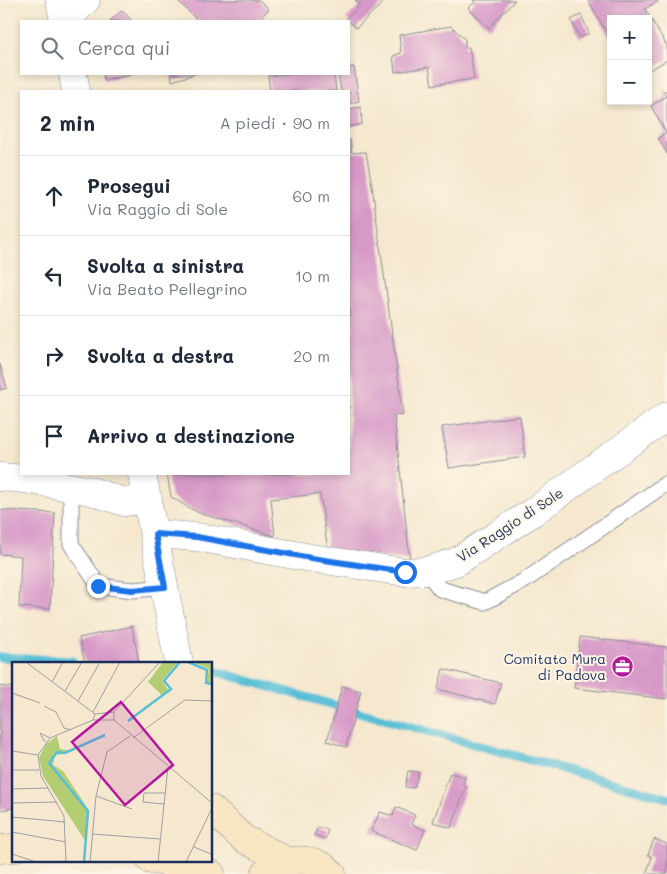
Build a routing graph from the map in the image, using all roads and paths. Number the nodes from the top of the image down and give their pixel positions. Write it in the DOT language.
graph roads {
  1 [pos="60,0"];
  2 [pos="86,0"];
  3 [pos="64,20"];
  4 [pos="65,20"];
  5 [pos="73,75"];
  6 [pos="76,90"];
  7 [pos="667,416"];
  8 [pos="0,477"];
  9 [pos="667,483"];
  10 [pos="145,486"];
  11 [pos="71,487"];
  12 [pos="155,534"];
  13 [pos="426,571"];
  14 [pos="165,587"];
  15 [pos="179,662"];
  16 [pos="212,811"];
  17 [pos="171,862"];
  18 [pos="276,868"];
  19 [pos="212,874"];
  20 [pos="332,874"];
  1 -- 3 [label="street"];
  2 -- 4 [label="street"];
  5 -- 6 [label="street"];
  7 -- 13 [label="street, Via Raggio di Sole"];
  8 -- 11 [label="street"];
  9 -- 13 [label="lane"];
  10 -- 11 [label="street"];
  10 -- 12 [label="street"];
  11 -- 14 [label="lane"];
  12 -- 13 [label="street, Via Raggio di Sole"];
  12 -- 14 [label="street"];
  14 -- 15 [label="street"];
  16 -- 18 [label="main road"];
  17 -- 19 [label="main road"];
  18 -- 20 [label="main road"];
}
